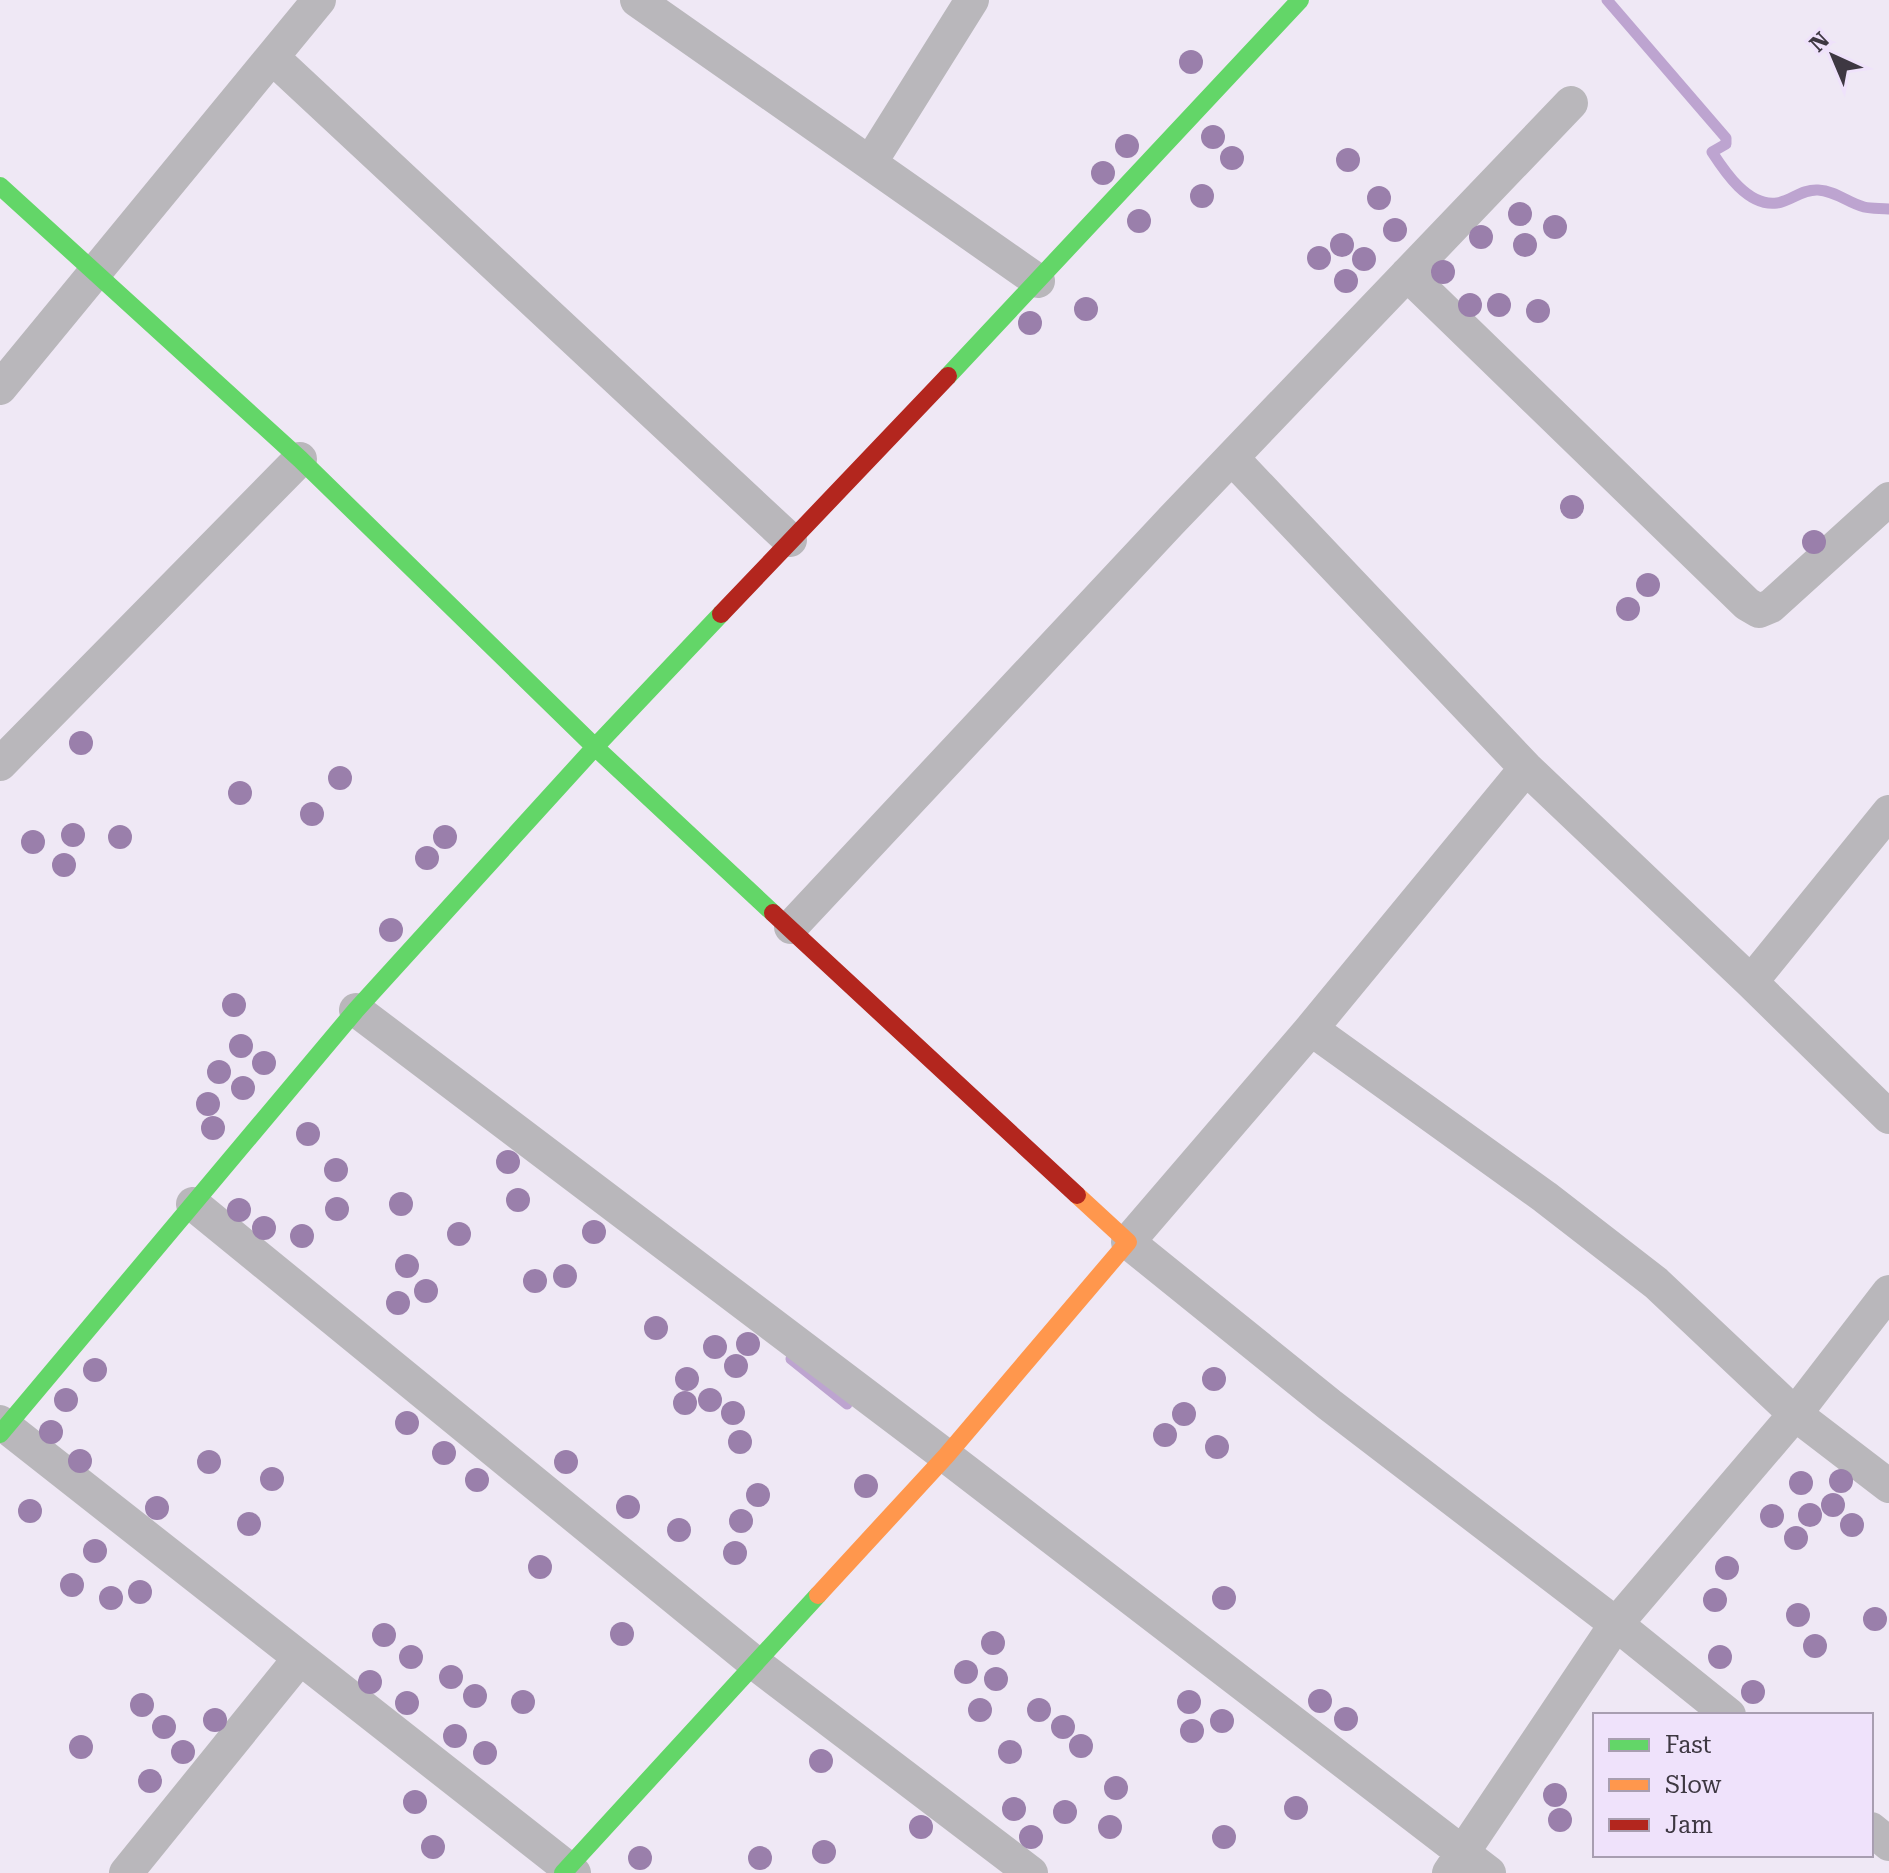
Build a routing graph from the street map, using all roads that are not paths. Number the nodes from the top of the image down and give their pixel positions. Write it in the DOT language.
graph roads {
  1 [pos="319,0"];
  2 [pos="972,0"];
  3 [pos="1300,0"];
  4 [pos="655,5"];
  5 [pos="273,58"];
  6 [pos="1571,103"];
  7 [pos="870,163"];
  8 [pos="0,186"];
  9 [pos="95,272"];
  10 [pos="1407,274"];
  11 [pos="1038,281"];
  12 [pos="0,388"];
  13 [pos="1232,458"];
  14 [pos="300,459"];
  15 [pos="1889,499"];
  16 [pos="790,540"];
  17 [pos="595,747"];
  18 [pos="0,764"];
  19 [pos="1526,768"];
  20 [pos="1889,812"];
  21 [pos="791,927"];
  22 [pos="1751,982"];
  23 [pos="356,1010"];
  24 [pos="1311,1029"];
  25 [pos="1889,1117"];
  26 [pos="193,1204"];
  27 [pos="1128,1242"];
  28 [pos="1889,1292"];
  29 [pos="1795,1414"];
  30 [pos="2,1427"];
  31 [pos="946,1456"];
  32 [pos="1889,1486"];
  33 [pos="1616,1624"];
  34 [pos="300,1658"];
  35 [pos="756,1664"];
  36 [pos="1727,1713"];
  37 [pos="1873,1831"];
  38 [pos="1889,1844"];
  39 [pos="1467,1866"];
  40 [pos="568,1871"];
  41 [pos="126,1873"];
  42 [pos="1031,1873"];
  1 -- 5 [label="street"];
  2 -- 7 [label="street"];
  3 -- 11 [label="main road"];
  4 -- 7 [label="street"];
  5 -- 9 [label="street"];
  5 -- 16 [label="street"];
  6 -- 10 [label="street"];
  7 -- 11 [label="street"];
  8 -- 9 [label="main road"];
  9 -- 12 [label="street"];
  9 -- 14 [label="main road"];
  10 -- 13 [label="street"];
  10 -- 15 [label="street"];
  11 -- 16 [label="main road"];
  13 -- 19 [label="street"];
  13 -- 21 [label="street"];
  14 -- 17 [label="main road"];
  14 -- 18 [label="street"];
  16 -- 17 [label="main road"];
  17 -- 21 [label="main road"];
  17 -- 23 [label="main road"];
  19 -- 22 [label="street"];
  19 -- 24 [label="street"];
  20 -- 22 [label="street"];
  21 -- 27 [label="main road"];
  22 -- 25 [label="street"];
  23 -- 26 [label="main road"];
  23 -- 31 [label="street"];
  24 -- 27 [label="street"];
  24 -- 29 [label="street"];
  26 -- 30 [label="main road"];
  26 -- 35 [label="street"];
  27 -- 31 [label="main road"];
  27 -- 33 [label="street"];
  28 -- 29 [label="street"];
  29 -- 32 [label="street"];
  29 -- 33 [label="street"];
  30 -- 34 [label="street"];
  31 -- 35 [label="main road"];
  31 -- 39 [label="street"];
  33 -- 36 [label="street"];
  33 -- 39 [label="street"];
  34 -- 40 [label="street"];
  34 -- 41 [label="street"];
  35 -- 40 [label="main road"];
  35 -- 42 [label="street"];
  37 -- 38 [label="street"];
}
